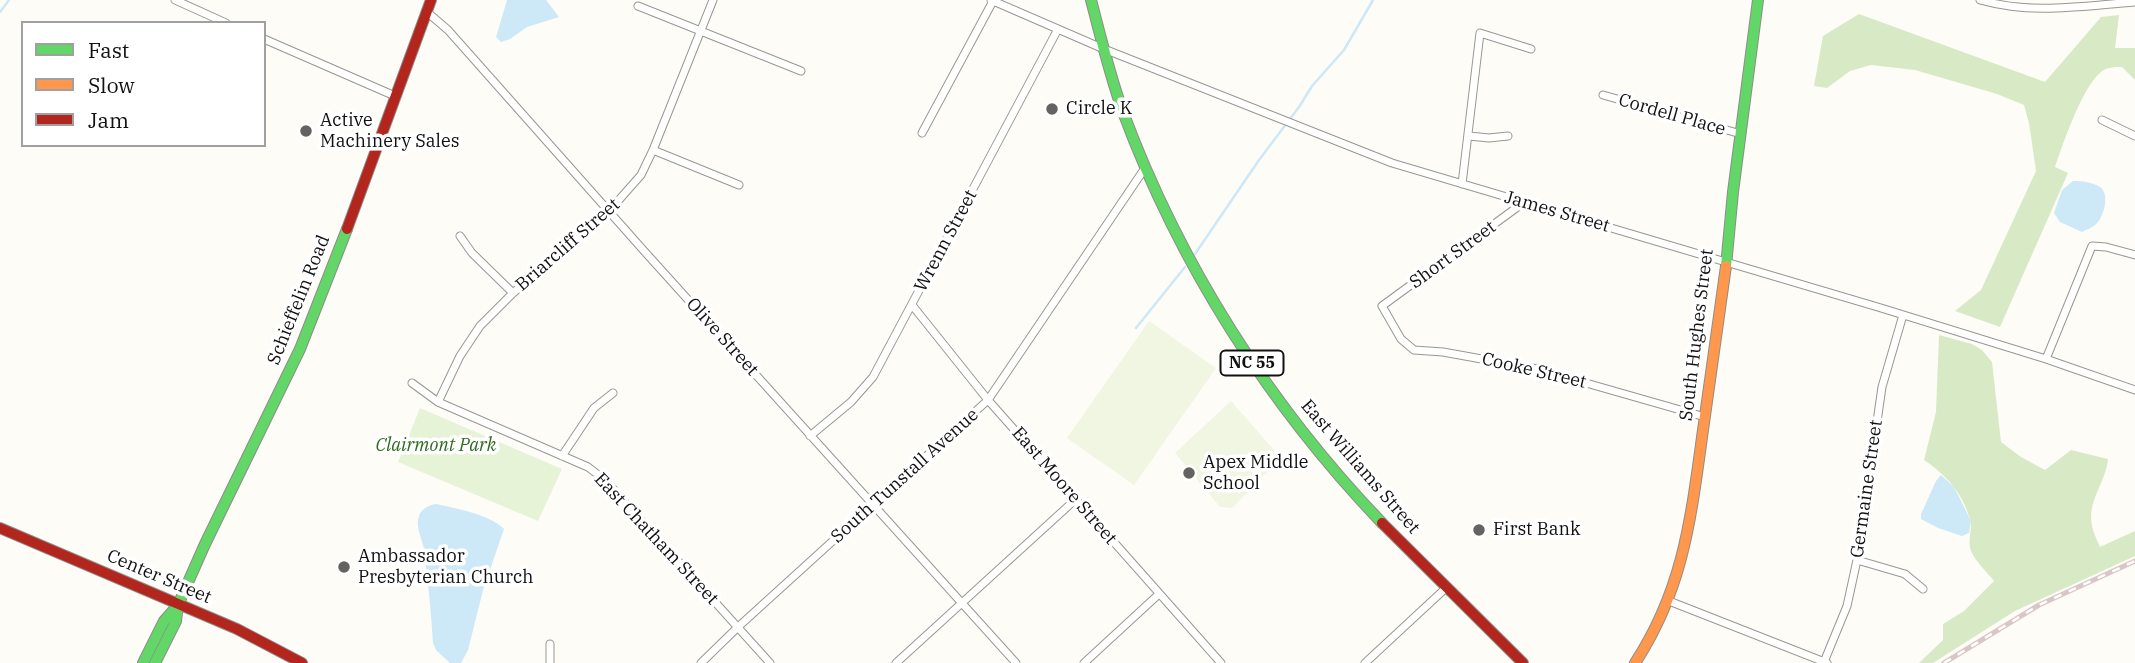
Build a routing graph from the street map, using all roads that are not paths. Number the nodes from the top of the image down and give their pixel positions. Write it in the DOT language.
graph roads {
  1 [pos="175,0"];
  2 [pos="431,0"];
  3 [pos="713,0"];
  4 [pos="992,0"];
  5 [pos="1091,0"];
  6 [pos="1758,0"];
  7 [pos="1980,0"];
  8 [pos="2135,2"];
  9 [pos="2087,3"];
  10 [pos="638,6"];
  11 [pos="428,12"];
  12 [pos="222,21"];
  13 [pos="1058,29"];
  14 [pos="700,31"];
  15 [pos="266,40"];
  16 [pos="1104,49"];
  17 [pos="1531,49"];
  18 [pos="801,71"];
  19 [pos="1603,95"];
  20 [pos="395,96"];
  21 [pos="2102,120"];
  22 [pos="922,133"];
  23 [pos="1741,134"];
  24 [pos="1469,136"];
  25 [pos="1508,136"];
  26 [pos="2135,136"];
  27 [pos="653,150"];
  28 [pos="1146,167"];
  29 [pos="1462,184"];
  30 [pos="738,186"];
  31 [pos="1523,203"];
  32 [pos="610,210"];
  33 [pos="460,236"];
  34 [pos="2135,255"];
  35 [pos="1726,263"];
  36 [pos="513,293"];
  37 [pos="912,305"];
  38 [pos="1382,306"];
  39 [pos="1903,315"];
  40 [pos="2046,359"];
  41 [pos="412,383"];
  42 [pos="2135,390"];
  43 [pos="614,393"];
  44 [pos="988,400"];
  45 [pos="438,402"];
  46 [pos="1705,417"];
  47 [pos="810,436"];
  48 [pos="562,456"];
  49 [pos="1076,499"];
  50 [pos="873,504"];
  51 [pos="0,528"];
  52 [pos="1857,560"];
  53 [pos="1447,587"];
  54 [pos="1923,589"];
  55 [pos="1160,594"];
  56 [pos="1669,601"];
  57 [pos="961,603"];
  58 [pos="178,605"];
  59 [pos="737,627"];
  60 [pos="551,643"];
  61 [pos="1826,662"];
  62 [pos="143,663"];
  63 [pos="155,663"];
  64 [pos="302,663"];
  65 [pos="550,663"];
  66 [pos="701,663"];
  67 [pos="770,663"];
  68 [pos="896,663"];
  69 [pos="1016,663"];
  70 [pos="1084,663"];
  71 [pos="1221,663"];
  72 [pos="1364,663"];
  73 [pos="1523,663"];
  74 [pos="1635,663"];
  1 -- 12 [label="street"];
  2 -- 11 [label="street, Schieffelin Road"];
  3 -- 14 [label="street, Briarcliff Street"];
  4 -- 13 [label="street, James Street"];
  4 -- 22 [label="street"];
  5 -- 16 [label="street, East Williams Street / NC 55"];
  6 -- 23 [label="street, South Hughes Street"];
  7 -- 9 [label="street"];
  8 -- 9 [label="street"];
  10 -- 14 [label="street"];
  11 -- 20 [label="street, Schieffelin Road"];
  11 -- 32 [label="street, Olive Street"];
  13 -- 16 [label="street, James Street"];
  13 -- 37 [label="street, Wrenn Street"];
  14 -- 18 [label="street"];
  14 -- 27 [label="street, Briarcliff Street"];
  15 -- 20 [label="street"];
  16 -- 28 [label="street, East Williams Street / NC 55"];
  16 -- 29 [label="street, James Street"];
  17 -- 24 [label="street"];
  19 -- 23 [label="street, Cordell Place"];
  20 -- 58 [label="street, Schieffelin Road"];
  21 -- 26 [label="street"];
  23 -- 35 [label="street, South Hughes Street"];
  24 -- 25 [label="street"];
  24 -- 29 [label="street"];
  27 -- 30 [label="street"];
  27 -- 32 [label="street, Briarcliff Street"];
  28 -- 44 [label="street, South Tunstall Avenue"];
  28 -- 53 [label="street, East Williams Street / NC 55"];
  29 -- 31 [label="street, James Street"];
  31 -- 35 [label="street, James Street"];
  31 -- 38 [label="street, Short Street"];
  32 -- 36 [label="street, Briarcliff Street"];
  32 -- 47 [label="street, Olive Street"];
  33 -- 36 [label="street"];
  34 -- 40 [label="street"];
  35 -- 39 [label="street, James Street"];
  35 -- 46 [label="street, South Hughes Street"];
  36 -- 45 [label="street, Briarcliff Street"];
  37 -- 44 [label="street, East Moore Street"];
  37 -- 47 [label="street, Wrenn Street"];
  38 -- 46 [label="street, Cooke Street"];
  39 -- 40 [label="street, James Street"];
  39 -- 52 [label="street, Germaine Street"];
  40 -- 42 [label="street, James Street"];
  41 -- 45 [label="street, East Chatham Street"];
  43 -- 48 [label="street"];
  44 -- 49 [label="street, East Moore Street"];
  44 -- 50 [label="street, South Tunstall Avenue"];
  45 -- 48 [label="street, East Chatham Street"];
  46 -- 56 [label="street, South Hughes Street"];
  47 -- 50 [label="street, Olive Street"];
  48 -- 59 [label="street, East Chatham Street"];
  49 -- 55 [label="street, East Moore Street"];
  49 -- 57 [label="street"];
  50 -- 57 [label="street, Olive Street"];
  50 -- 59 [label="street, South Tunstall Avenue"];
  51 -- 58 [label="street, Center Street"];
  52 -- 54 [label="street"];
  52 -- 61 [label="street, Germaine Street"];
  53 -- 72 [label="street"];
  53 -- 73 [label="street, East Williams Street / NC 55"];
  55 -- 70 [label="street"];
  55 -- 71 [label="street, East Moore Street"];
  56 -- 61 [label="street"];
  56 -- 74 [label="street, South Hughes Street"];
  57 -- 68 [label="street"];
  57 -- 69 [label="street, Olive Street"];
  58 -- 62 [label="street"];
  58 -- 63 [label="street"];
  58 -- 64 [label="street, Center Street"];
  59 -- 66 [label="street, South Tunstall Avenue"];
  59 -- 67 [label="street, East Chatham Street"];
  60 -- 65 [label="street"];
}
